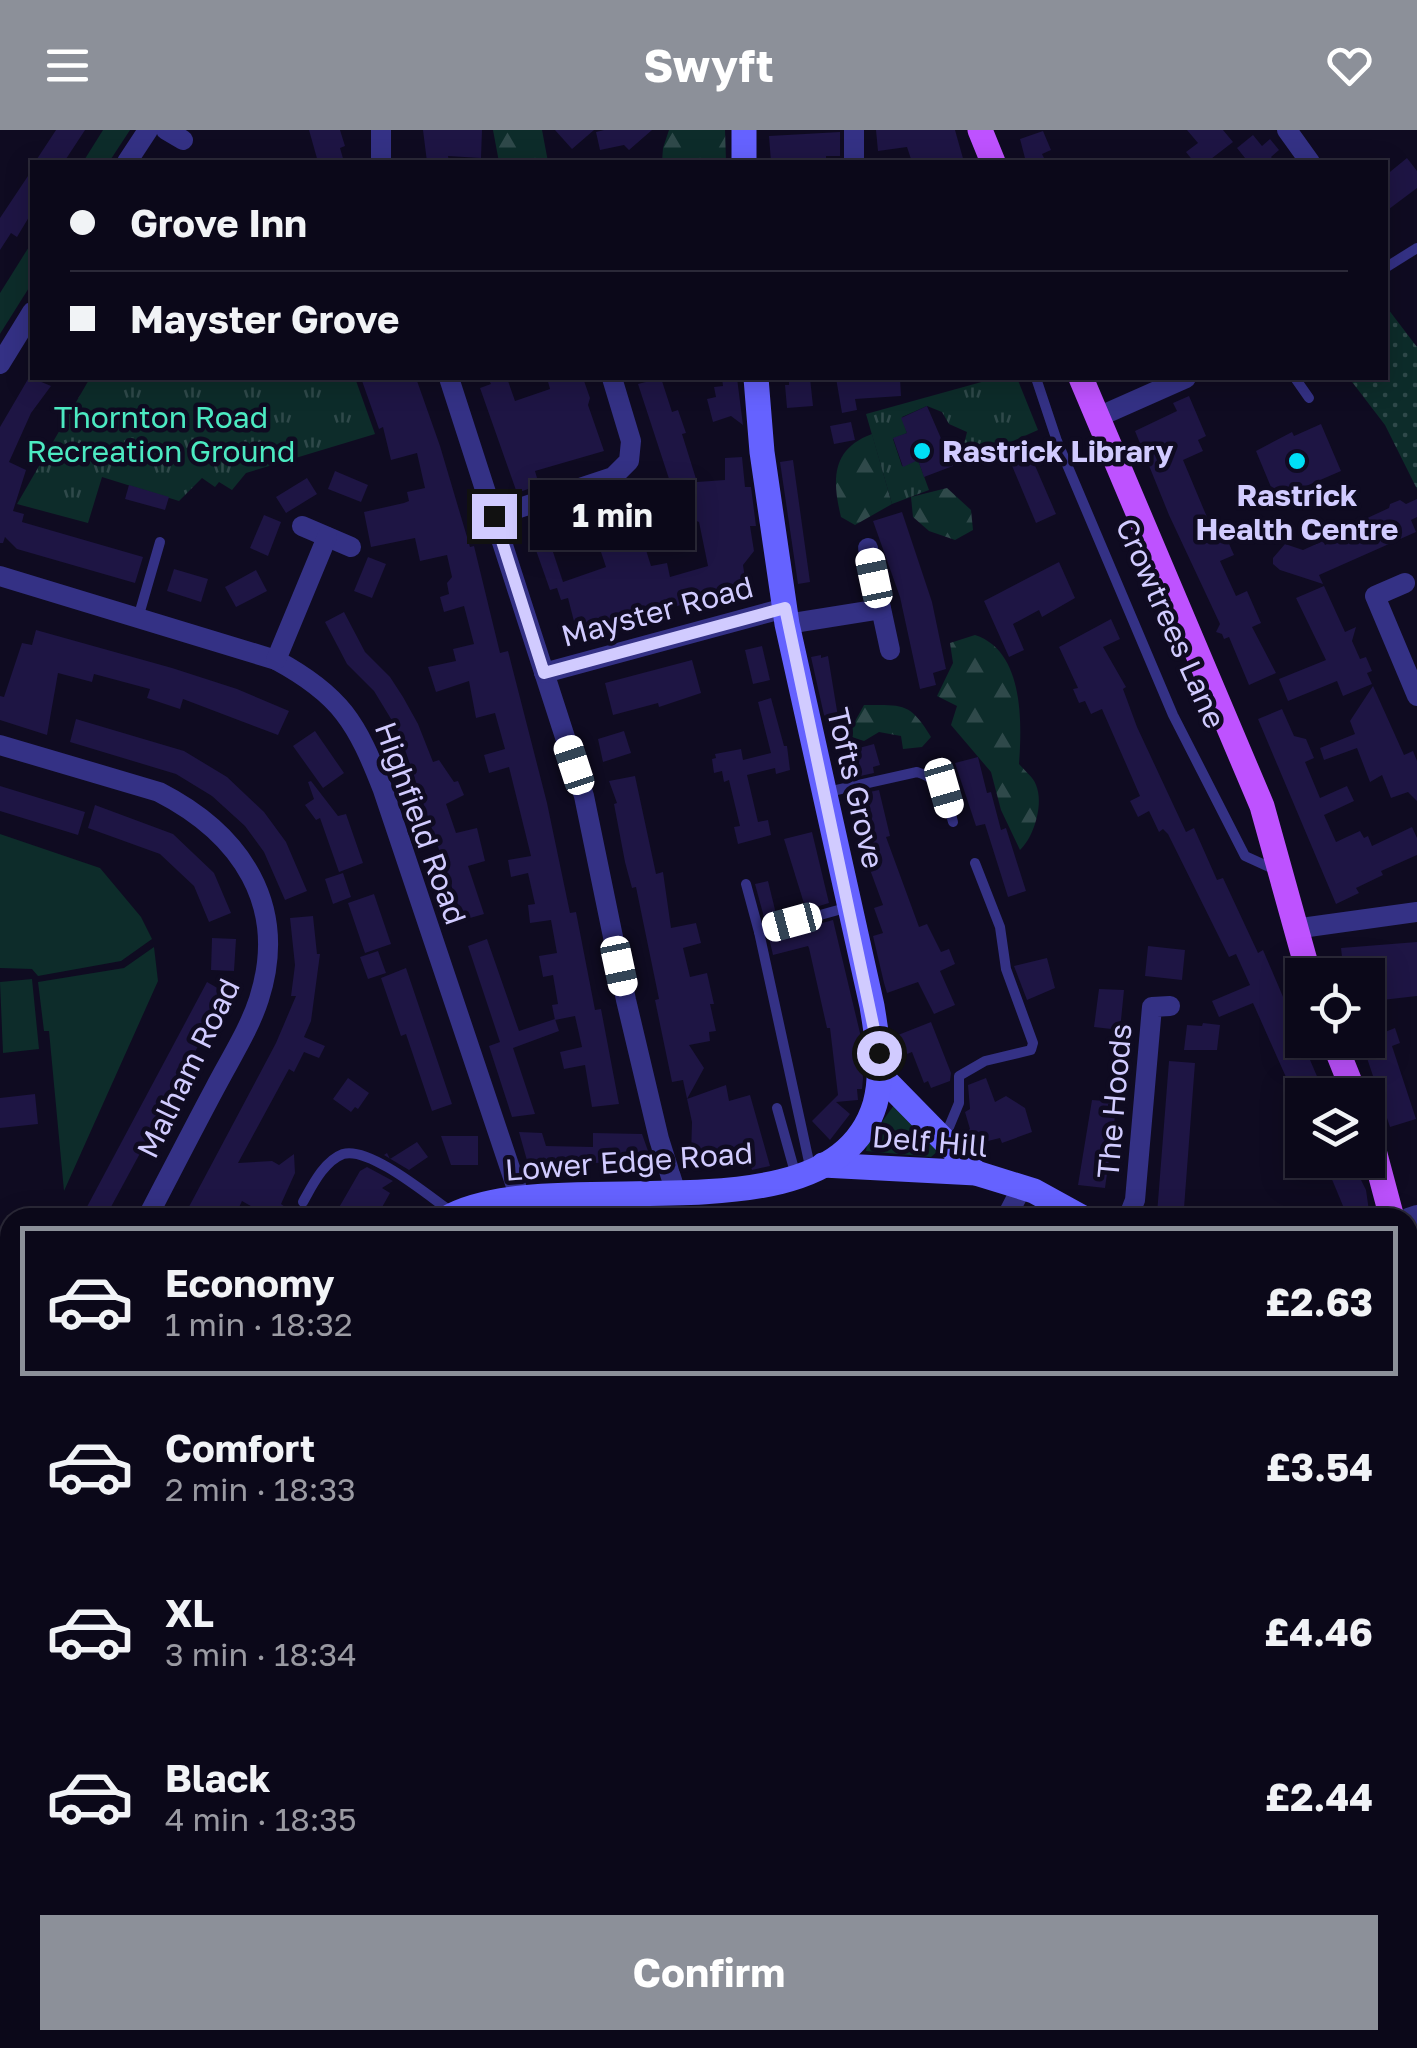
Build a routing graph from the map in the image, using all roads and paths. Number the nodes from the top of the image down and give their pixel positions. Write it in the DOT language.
graph roads {
  1 [pos="148,130"];
  2 [pos="381,130"];
  3 [pos="744,130"];
  4 [pos="854,130"];
  5 [pos="980,130"];
  6 [pos="1287,130"];
  7 [pos="1309,156"];
  8 [pos="128,160"];
  9 [pos="381,160"];
  10 [pos="744,160"];
  11 [pos="854,160"];
  12 [pos="992,160"];
  13 [pos="1417,248"];
  14 [pos="1388,266"];
  15 [pos="30,315"];
  16 [pos="0,364"];
  17 [pos="450,380"];
  18 [pos="613,380"];
  19 [pos="756,380"];
  20 [pos="1037,380"];
  21 [pos="1082,380"];
  22 [pos="1181,380"];
  23 [pos="1296,380"];
  24 [pos="1309,398"];
  25 [pos="1098,416"];
  26 [pos="494,516"];
  27 [pos="302,526"];
  28 [pos="327,536"];
  29 [pos="160,542"];
  30 [pos="350,547"];
  31 [pos="868,548"];
  32 [pos="0,576"];
  33 [pos="1405,583"];
  34 [pos="881,609"];
  35 [pos="786,616"];
  36 [pos="138,618"];
  37 [pos="890,650"];
  38 [pos="276,660"];
  39 [pos="544,673"];
  40 [pos="1417,696"];
  41 [pos="0,745"];
  42 [pos="822,793"];
  43 [pos="953,822"];
  44 [pos="975,863"];
  45 [pos="1278,872"];
  46 [pos="746,884"];
  47 [pos="849,907"];
  48 [pos="1417,912"];
  49 [pos="1294,930"];
  50 [pos="759,932"];
  51 [pos="1303,958"];
  52 [pos="1170,1006"];
  53 [pos="879,1074"];
  54 [pos="776,1108"];
  55 [pos="944,1140"];
  56 [pos="810,1171"];
  57 [pos="976,1173"];
  58 [pos="1381,1178"];
  59 [pos="1022,1188"];
  60 [pos="676,1193"];
  61 [pos="520,1198"];
  62 [pos="303,1202"];
  63 [pos="547,1206"];
  64 [pos="152,1208"];
  65 [pos="440,1208"];
  66 [pos="481,1208"];
  67 [pos="1011,1208"];
  68 [pos="1063,1208"];
  69 [pos="1132,1208"];
  70 [pos="1389,1208"];
  1 -- 8 [label="street"];
  2 -- 9 [label="street"];
  3 -- 10 [label="street"];
  4 -- 11 [label="street"];
  5 -- 12 [label="main road"];
  6 -- 7 [label="street"];
  13 -- 14 [label="lane"];
  15 -- 16 [label="street"];
  17 -- 26 [label="street"];
  18 -- 26 [label="street"];
  19 -- 35 [label="street, Tofts Grove"];
  20 -- 45 [label="lane, Crowtrees Lane"];
  21 -- 25 [label="main road, Crowtrees Lane"];
  22 -- 25 [label="street"];
  23 -- 24 [label="lane"];
  25 -- 45 [label="main road, Crowtrees Lane"];
  26 -- 39 [label="street"];
  27 -- 28 [label="street"];
  28 -- 30 [label="street"];
  28 -- 38 [label="street"];
  29 -- 36 [label="lane"];
  31 -- 34 [label="street"];
  32 -- 36 [label="street, Highfield Road"];
  33 -- 40 [label="street"];
  34 -- 35 [label="street, Mayster Road"];
  34 -- 37 [label="street"];
  35 -- 39 [label="street, Mayster Road"];
  35 -- 42 [label="street, Tofts Grove"];
  36 -- 38 [label="street, Highfield Road"];
  38 -- 61 [label="street, Highfield Road"];
  39 -- 60 [label="street"];
  41 -- 64 [label="street, Malham Road"];
  42 -- 43 [label="lane"];
  42 -- 47 [label="street, Tofts Grove"];
  44 -- 55 [label="lane"];
  45 -- 49 [label="main road, Crowtrees Lane"];
  46 -- 50 [label="lane"];
  47 -- 50 [label="lane"];
  47 -- 53 [label="street, Tofts Grove"];
  48 -- 49 [label="street"];
  49 -- 51 [label="main road, Crowtrees Lane"];
  50 -- 56 [label="lane"];
  52 -- 69 [label="street, The Hoods"];
  53 -- 55 [label="street"];
  53 -- 56 [label="street, Lower Edge Road"];
  54 -- 56 [label="lane"];
  55 -- 57 [label="street"];
  56 -- 57 [label="street, Delf Hill"];
  56 -- 60 [label="street, Lower Edge Road"];
  57 -- 59 [label="street, Delf Hill"];
  58 -- 70 [label="main road"];
  59 -- 67 [label="street"];
  59 -- 68 [label="street, Delf Hill"];
  60 -- 63 [label="street, Lower Edge Road"];
  61 -- 63 [label="street, Lower Edge Road"];
  61 -- 66 [label="street, Lower Edge Road"];
  62 -- 65 [label="lane"];
}
